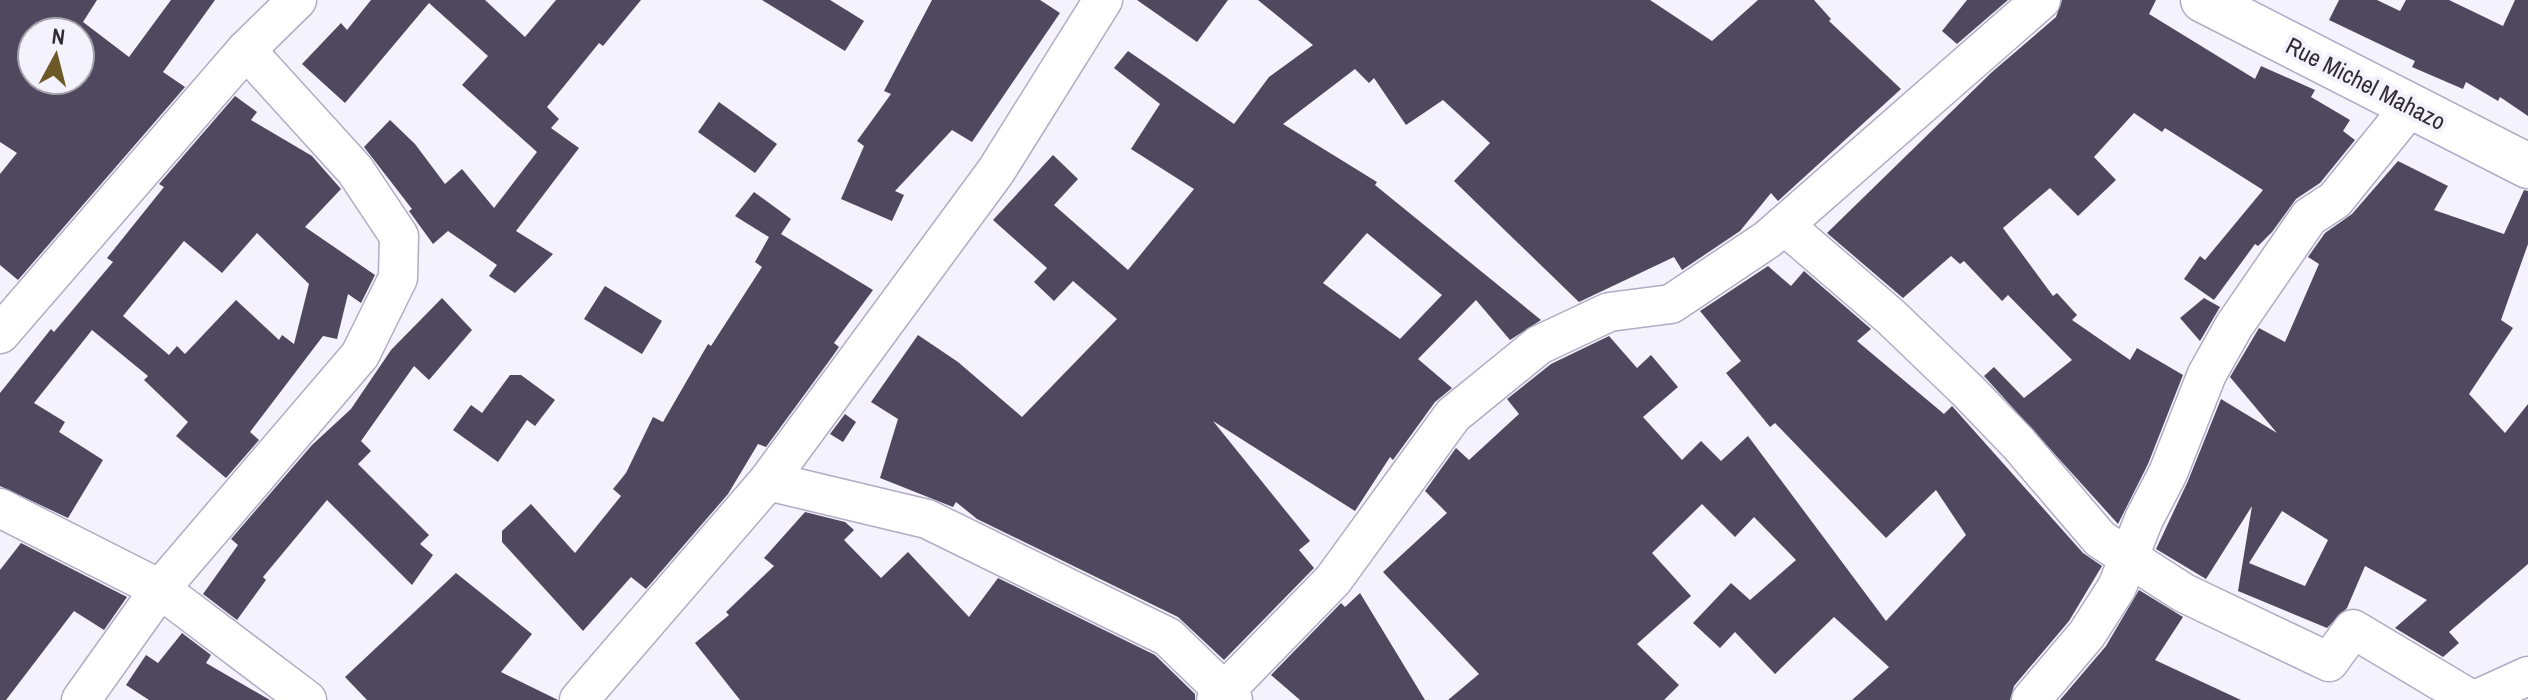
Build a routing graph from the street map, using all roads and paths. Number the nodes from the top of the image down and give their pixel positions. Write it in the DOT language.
graph roads {
  1 [pos="297,0"];
  2 [pos="1103,0"];
  3 [pos="2041,0"];
  4 [pos="2203,0"];
  5 [pos="246,50"];
  6 [pos="2411,106"];
  7 [pos="2528,166"];
  8 [pos="1784,225"];
  9 [pos="0,334"];
  10 [pos="768,481"];
  11 [pos="0,508"];
  12 [pos="2130,557"];
  13 [pos="160,589"];
  14 [pos="2528,676"];
  15 [pos="1224,697"];
  16 [pos="81,700"];
  17 [pos="307,700"];
  18 [pos="579,700"];
  19 [pos="2031,700"];
  20 [pos="2474,700"];
  1 -- 5 [label="street"];
  2 -- 10 [label="street"];
  3 -- 8 [label="street"];
  4 -- 6 [label="street, Rue Michel Mahazo"];
  5 -- 9 [label="street"];
  5 -- 13 [label="street"];
  6 -- 7 [label="street, Rue Michel Mahazo"];
  6 -- 12 [label="street"];
  8 -- 12 [label="street"];
  8 -- 15 [label="street"];
  10 -- 15 [label="street"];
  10 -- 18 [label="street"];
  11 -- 13 [label="street"];
  12 -- 19 [label="street"];
  12 -- 20 [label="street"];
  13 -- 16 [label="street"];
  13 -- 17 [label="street"];
  14 -- 20 [label="street"];
}
